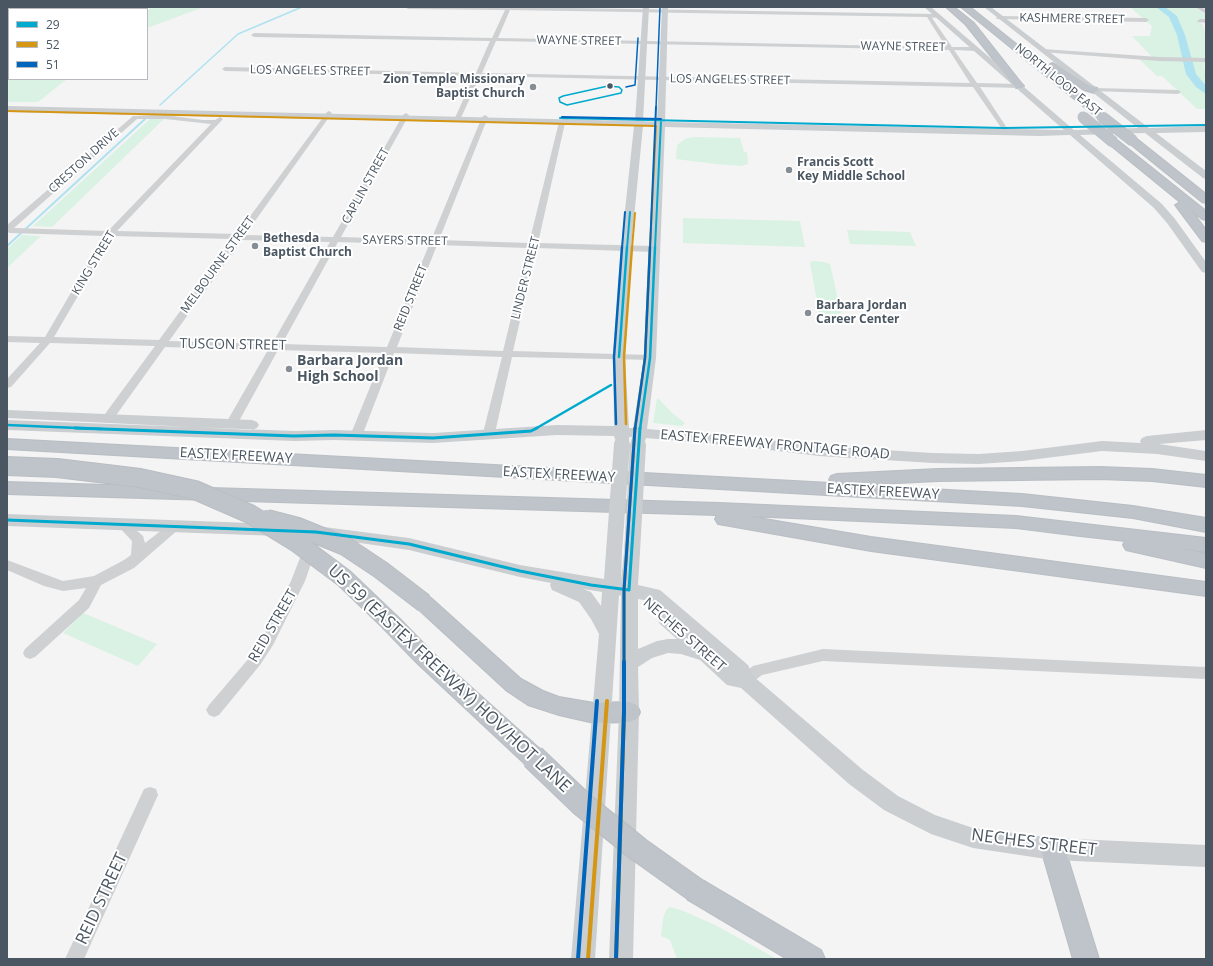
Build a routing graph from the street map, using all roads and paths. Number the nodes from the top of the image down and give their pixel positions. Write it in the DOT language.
graph roads {
  1 [pos="408,7"];
  2 [pos="927,7"];
  3 [pos="950,7"];
  4 [pos="965,7"];
  5 [pos="987,7"];
  6 [pos="1198,7"];
  7 [pos="508,8"];
  8 [pos="646,9"];
  9 [pos="665,9"];
  10 [pos="1206,12"];
  11 [pos="933,16"];
  12 [pos="999,18"];
  13 [pos="1146,20"];
  14 [pos="983,22"];
  15 [pos="970,24"];
  16 [pos="254,35"];
  17 [pos="494,40"];
  18 [pos="643,42"];
  19 [pos="663,43"];
  20 [pos="951,48"];
  21 [pos="976,49"];
  22 [pos="1044,51"];
  23 [pos="1004,52"];
  24 [pos="1205,60"];
  25 [pos="225,70"];
  26 [pos="479,74"];
  27 [pos="641,78"];
  28 [pos="663,78"];
  29 [pos="975,85"];
  30 [pos="1019,86"];
  31 [pos="1094,90"];
  32 [pos="1178,92"];
  33 [pos="7,106"];
  34 [pos="7,109"];
  35 [pos="1074,109"];
  36 [pos="128,110"];
  37 [pos="224,114"];
  38 [pos="327,115"];
  39 [pos="1129,116"];
  40 [pos="405,117"];
  41 [pos="458,118"];
  42 [pos="484,119"];
  43 [pos="1057,119"];
  44 [pos="563,120"];
  45 [pos="217,122"];
  46 [pos="639,122"];
  47 [pos="661,122"];
  48 [pos="1176,125"];
  49 [pos="1206,125"];
  50 [pos="868,127"];
  51 [pos="1004,128"];
  52 [pos="1145,128"];
  53 [pos="1206,129"];
  54 [pos="1070,130"];
  55 [pos="950,131"];
  56 [pos="1158,138"];
  57 [pos="1087,145"];
  58 [pos="1152,174"];
  59 [pos="1206,176"];
  60 [pos="1177,177"];
  61 [pos="1206,196"];
  62 [pos="1206,200"];
  63 [pos="1206,217"];
  64 [pos="13,230"];
  65 [pos="110,233"];
  66 [pos="239,237"];
  67 [pos="1206,238"];
  68 [pos="336,240"];
  69 [pos="434,242"];
  70 [pos="534,245"];
  71 [pos="626,248"];
  72 [pos="655,249"];
  73 [pos="1206,270"];
  74 [pos="7,339"];
  75 [pos="48,340"];
  76 [pos="160,344"];
  77 [pos="276,346"];
  78 [pos="390,351"];
  79 [pos="507,354"];
  80 [pos="619,357"];
  81 [pos="650,358"];
  82 [pos="7,385"];
  83 [pos="7,414"];
  84 [pos="108,418"];
  85 [pos="232,423"];
  86 [pos="7,425"];
  87 [pos="489,433"];
  88 [pos="334,435"];
  89 [pos="1206,435"];
  90 [pos="356,436"];
  91 [pos="622,438"];
  92 [pos="638,439"];
  93 [pos="7,444"];
  94 [pos="1102,446"];
  95 [pos="1206,456"];
  96 [pos="7,466"];
  97 [pos="1206,481"];
  98 [pos="736,485"];
  99 [pos="8,488"];
  100 [pos="585,506"];
  101 [pos="1133,512"];
  102 [pos="250,514"];
  103 [pos="1206,515"];
  104 [pos="7,520"];
  105 [pos="1016,522"];
  106 [pos="122,524"];
  107 [pos="175,526"];
  108 [pos="1206,526"];
  109 [pos="316,532"];
  110 [pos="1206,545"];
  111 [pos="137,556"];
  112 [pos="1206,561"];
  113 [pos="7,565"];
  114 [pos="520,571"];
  115 [pos="96,581"];
  116 [pos="610,588"];
  117 [pos="1206,589"];
  118 [pos="630,590"];
  119 [pos="607,634"];
  120 [pos="30,653"];
  121 [pos="707,656"];
  122 [pos="630,663"];
  123 [pos="1206,673"];
  124 [pos="745,680"];
  125 [pos="214,710"];
  126 [pos="602,712"];
  127 [pos="629,712"];
  128 [pos="150,796"];
  129 [pos="1053,848"];
  130 [pos="1206,856"];
  131 [pos="74,959"];
  132 [pos="583,959"];
  133 [pos="621,959"];
  134 [pos="812,959"];
  135 [pos="1086,959"];
  1 -- 7 [label="street"];
  2 -- 11 [label="main road"];
  3 -- 15 [label="highway, NORTH LOOP EAST"];
  4 -- 14 [label="highway, NORTH LOOP EAST"];
  5 -- 12 [label="main road"];
  6 -- 10 [label="street"];
  7 -- 8 [label="street"];
  7 -- 17 [label="street"];
  8 -- 9 [label="street"];
  8 -- 18 [label="main road"];
  9 -- 11 [label="street"];
  9 -- 19 [label="main road"];
  11 -- 20 [label="street"];
  11 -- 21 [label="main road"];
  12 -- 13 [label="street, KASHMERE STREET"];
  12 -- 22 [label="main road"];
  14 -- 31 [label="highway"];
  14 -- 60 [label="highway, NORTH LOOP EAST, bridge"];
  15 -- 23 [label="highway, NORTH LOOP EAST"];
  15 -- 30 [label="highway"];
  16 -- 17 [label="street, WAYNE STREET"];
  17 -- 18 [label="street, WAYNE STREET"];
  17 -- 26 [label="street"];
  18 -- 19 [label="street, WAYNE STREET"];
  18 -- 27 [label="main road"];
  19 -- 20 [label="street, WAYNE STREET"];
  19 -- 28 [label="main road"];
  20 -- 21 [label="street, WAYNE STREET"];
  20 -- 29 [label="street"];
  21 -- 30 [label="main road"];
  22 -- 24 [label="street"];
  22 -- 31 [label="main road"];
  25 -- 26 [label="street, LOS ANGELES STREET"];
  26 -- 27 [label="street, LOS ANGELES STREET"];
  26 -- 41 [label="street"];
  27 -- 28 [label="street, LOS ANGELES STREET"];
  27 -- 46 [label="main road"];
  28 -- 29 [label="street, LOS ANGELES STREET"];
  28 -- 47 [label="main road"];
  29 -- 30 [label="street, LOS ANGELES STREET"];
  29 -- 51 [label="street"];
  30 -- 43 [label="main road"];
  31 -- 32 [label="street"];
  31 -- 39 [label="main road"];
  33 -- 36 [label="main road"];
  34 -- 36 [label="main road"];
  35 -- 58 [label="highway, NORTH LOOP EAST, bridge"];
  36 -- 37 [label="main road"];
  36 -- 38 [label="main road"];
  37 -- 38 [label="main road"];
  37 -- 45 [label="street, KING STREET"];
  38 -- 40 [label="main road"];
  38 -- 66 [label="street, MELBOURNE STREET"];
  39 -- 43 [label="main road"];
  39 -- 48 [label="main road"];
  39 -- 52 [label="main road"];
  40 -- 41 [label="main road"];
  40 -- 68 [label="street, CAPLIN STREET"];
  41 -- 42 [label="main road"];
  42 -- 44 [label="main road"];
  42 -- 69 [label="street, REID STREET"];
  43 -- 54 [label="main road"];
  44 -- 46 [label="main road"];
  44 -- 70 [label="street, LINDER STREET"];
  45 -- 64 [label="street, CRESTON DRIVE"];
  45 -- 65 [label="street, KING STREET"];
  46 -- 47 [label="main road"];
  46 -- 71 [label="main road"];
  47 -- 50 [label="main road"];
  47 -- 72 [label="main road"];
  48 -- 49 [label="main road"];
  48 -- 52 [label="main road"];
  50 -- 51 [label="main road"];
  50 -- 55 [label="main road"];
  51 -- 54 [label="main road"];
  51 -- 55 [label="main road"];
  52 -- 53 [label="main road"];
  52 -- 54 [label="main road"];
  52 -- 56 [label="main road"];
  54 -- 55 [label="main road"];
  54 -- 57 [label="main road"];
  56 -- 57 [label="main road"];
  56 -- 59 [label="main road"];
  57 -- 73 [label="main road"];
  58 -- 63 [label="highway, NORTH LOOP EAST"];
  58 -- 67 [label="highway"];
  60 -- 61 [label="highway"];
  60 -- 62 [label="highway, NORTH LOOP EAST"];
  64 -- 65 [label="street, SAYERS STREET"];
  65 -- 66 [label="street, SAYERS STREET"];
  65 -- 75 [label="street, KING STREET"];
  66 -- 68 [label="street, SAYERS STREET"];
  66 -- 76 [label="street, MELBOURNE STREET"];
  68 -- 69 [label="street, SAYERS STREET"];
  68 -- 77 [label="street, CAPLIN STREET"];
  69 -- 70 [label="street, SAYERS STREET"];
  69 -- 78 [label="street, REID STREET"];
  70 -- 71 [label="street, SAYERS STREET"];
  70 -- 79 [label="street, LINDER STREET"];
  71 -- 72 [label="street, SAYERS STREET"];
  71 -- 80 [label="main road"];
  72 -- 81 [label="main road"];
  74 -- 75 [label="street, TUSCON STREET"];
  75 -- 76 [label="street, TUSCON STREET"];
  75 -- 82 [label="street, KING STREET"];
  76 -- 77 [label="street, TUSCON STREET"];
  76 -- 84 [label="street, MELBOURNE STREET"];
  77 -- 78 [label="street, TUSCON STREET"];
  77 -- 85 [label="street, CAPLIN STREET"];
  78 -- 79 [label="street, TUSCON STREET"];
  78 -- 90 [label="street, REID STREET"];
  79 -- 80 [label="street, TUSCON STREET"];
  79 -- 87 [label="street, LINDER STREET"];
  80 -- 81 [label="street, TUSCON STREET"];
  80 -- 91 [label="main road"];
  81 -- 92 [label="main road"];
  83 -- 84 [label="main road"];
  84 -- 85 [label="main road"];
  85 -- 88 [label="main road"];
  86 -- 88 [label="main road, EASTEX FREEWAY FRONTAGE ROAD"];
  87 -- 90 [label="main road, EASTEX FREEWAY FRONTAGE ROAD"];
  87 -- 91 [label="main road, EASTEX FREEWAY FRONTAGE ROAD"];
  88 -- 90 [label="main road, EASTEX FREEWAY FRONTAGE ROAD"];
  89 -- 94 [label="main road"];
  91 -- 92 [label="main road, EASTEX FREEWAY FRONTAGE ROAD"];
  91 -- 116 [label="main road, bridge"];
  92 -- 94 [label="main road, EASTEX FREEWAY FRONTAGE ROAD"];
  92 -- 118 [label="main road, bridge"];
  93 -- 98 [label="highway, EASTEX FREEWAY"];
  94 -- 95 [label="main road, EASTEX FREEWAY FRONTAGE ROAD"];
  96 -- 102 [label="highway, US 59 (EASTEX FREEWAY) HOV/HOT LANE, bridge"];
  97 -- 98 [label="highway"];
  98 -- 101 [label="highway, EASTEX FREEWAY"];
  99 -- 100 [label="highway, EASTEX FREEWAY"];
  100 -- 105 [label="highway, EASTEX FREEWAY"];
  100 -- 117 [label="highway"];
  101 -- 103 [label="highway"];
  101 -- 108 [label="highway, EASTEX FREEWAY"];
  102 -- 126 [label="highway, bridge"];
  102 -- 134 [label="highway, US 59 (EASTEX FREEWAY) HOV/HOT LANE, bridge"];
  104 -- 106 [label="main road"];
  105 -- 110 [label="highway, EASTEX FREEWAY"];
  105 -- 112 [label="highway"];
  106 -- 107 [label="main road"];
  106 -- 111 [label="street"];
  107 -- 109 [label="main road"];
  107 -- 111 [label="street"];
  109 -- 114 [label="main road"];
  109 -- 125 [label="street, REID STREET"];
  111 -- 115 [label="street"];
  113 -- 115 [label="street"];
  114 -- 116 [label="main road"];
  114 -- 119 [label="main road"];
  115 -- 120 [label="street"];
  116 -- 118 [label="main road"];
  116 -- 119 [label="main road"];
  118 -- 121 [label="main road, NECHES STREET"];
  118 -- 122 [label="main road"];
  118 -- 124 [label="main road, NECHES STREET"];
  119 -- 126 [label="main road"];
  121 -- 122 [label="main road"];
  121 -- 124 [label="main road, NECHES STREET"];
  122 -- 127 [label="main road"];
  123 -- 124 [label="street"];
  124 -- 129 [label="main road, NECHES STREET"];
  126 -- 127 [label="highway"];
  126 -- 132 [label="main road"];
  127 -- 133 [label="main road"];
  128 -- 131 [label="street, REID STREET"];
  129 -- 130 [label="main road, NECHES STREET"];
  129 -- 135 [label="highway"];
}
